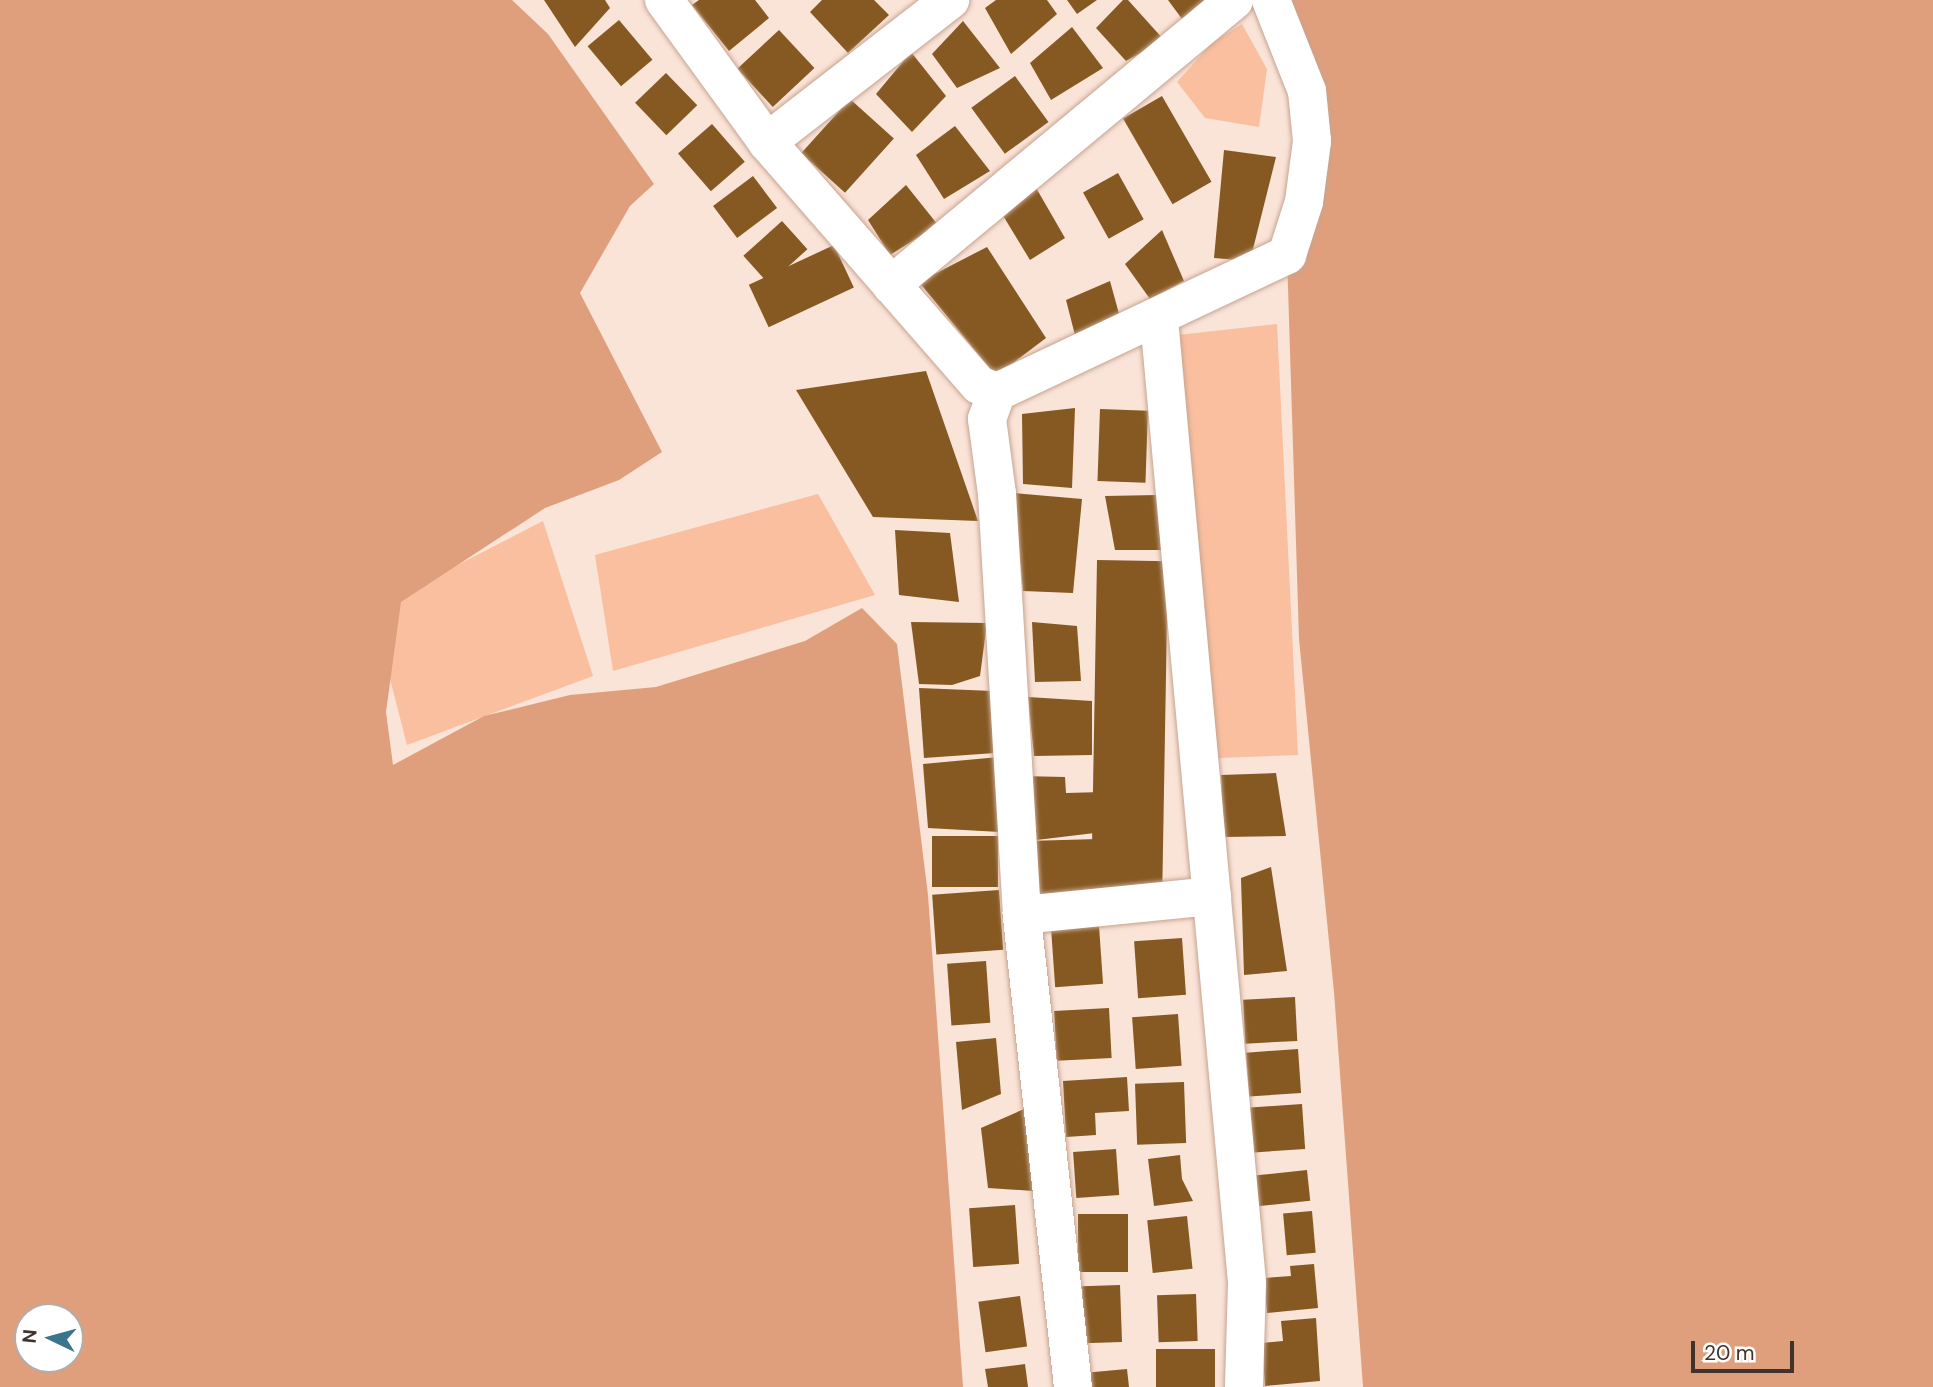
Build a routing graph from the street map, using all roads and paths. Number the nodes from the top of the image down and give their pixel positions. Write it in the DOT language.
graph roads {
  1 [pos="664,0"];
  2 [pos="950,0"];
  3 [pos="1234,0"];
  4 [pos="1271,0"];
  5 [pos="767,142"];
  6 [pos="891,285"];
  7 [pos="1160,319"];
  8 [pos="997,392"];
  9 [pos="1212,896"];
  10 [pos="1022,915"];
  11 [pos="1073,1387"];
  12 [pos="1244,1387"];
  1 -- 5 [label="street"];
  2 -- 5 [label="street"];
  3 -- 6 [label="street"];
  4 -- 7 [label="street"];
  5 -- 6 [label="street"];
  6 -- 8 [label="street"];
  7 -- 8 [label="street"];
  7 -- 9 [label="street"];
  8 -- 10 [label="street"];
  9 -- 10 [label="street"];
  9 -- 12 [label="street"];
  10 -- 11 [label="street"];
}
